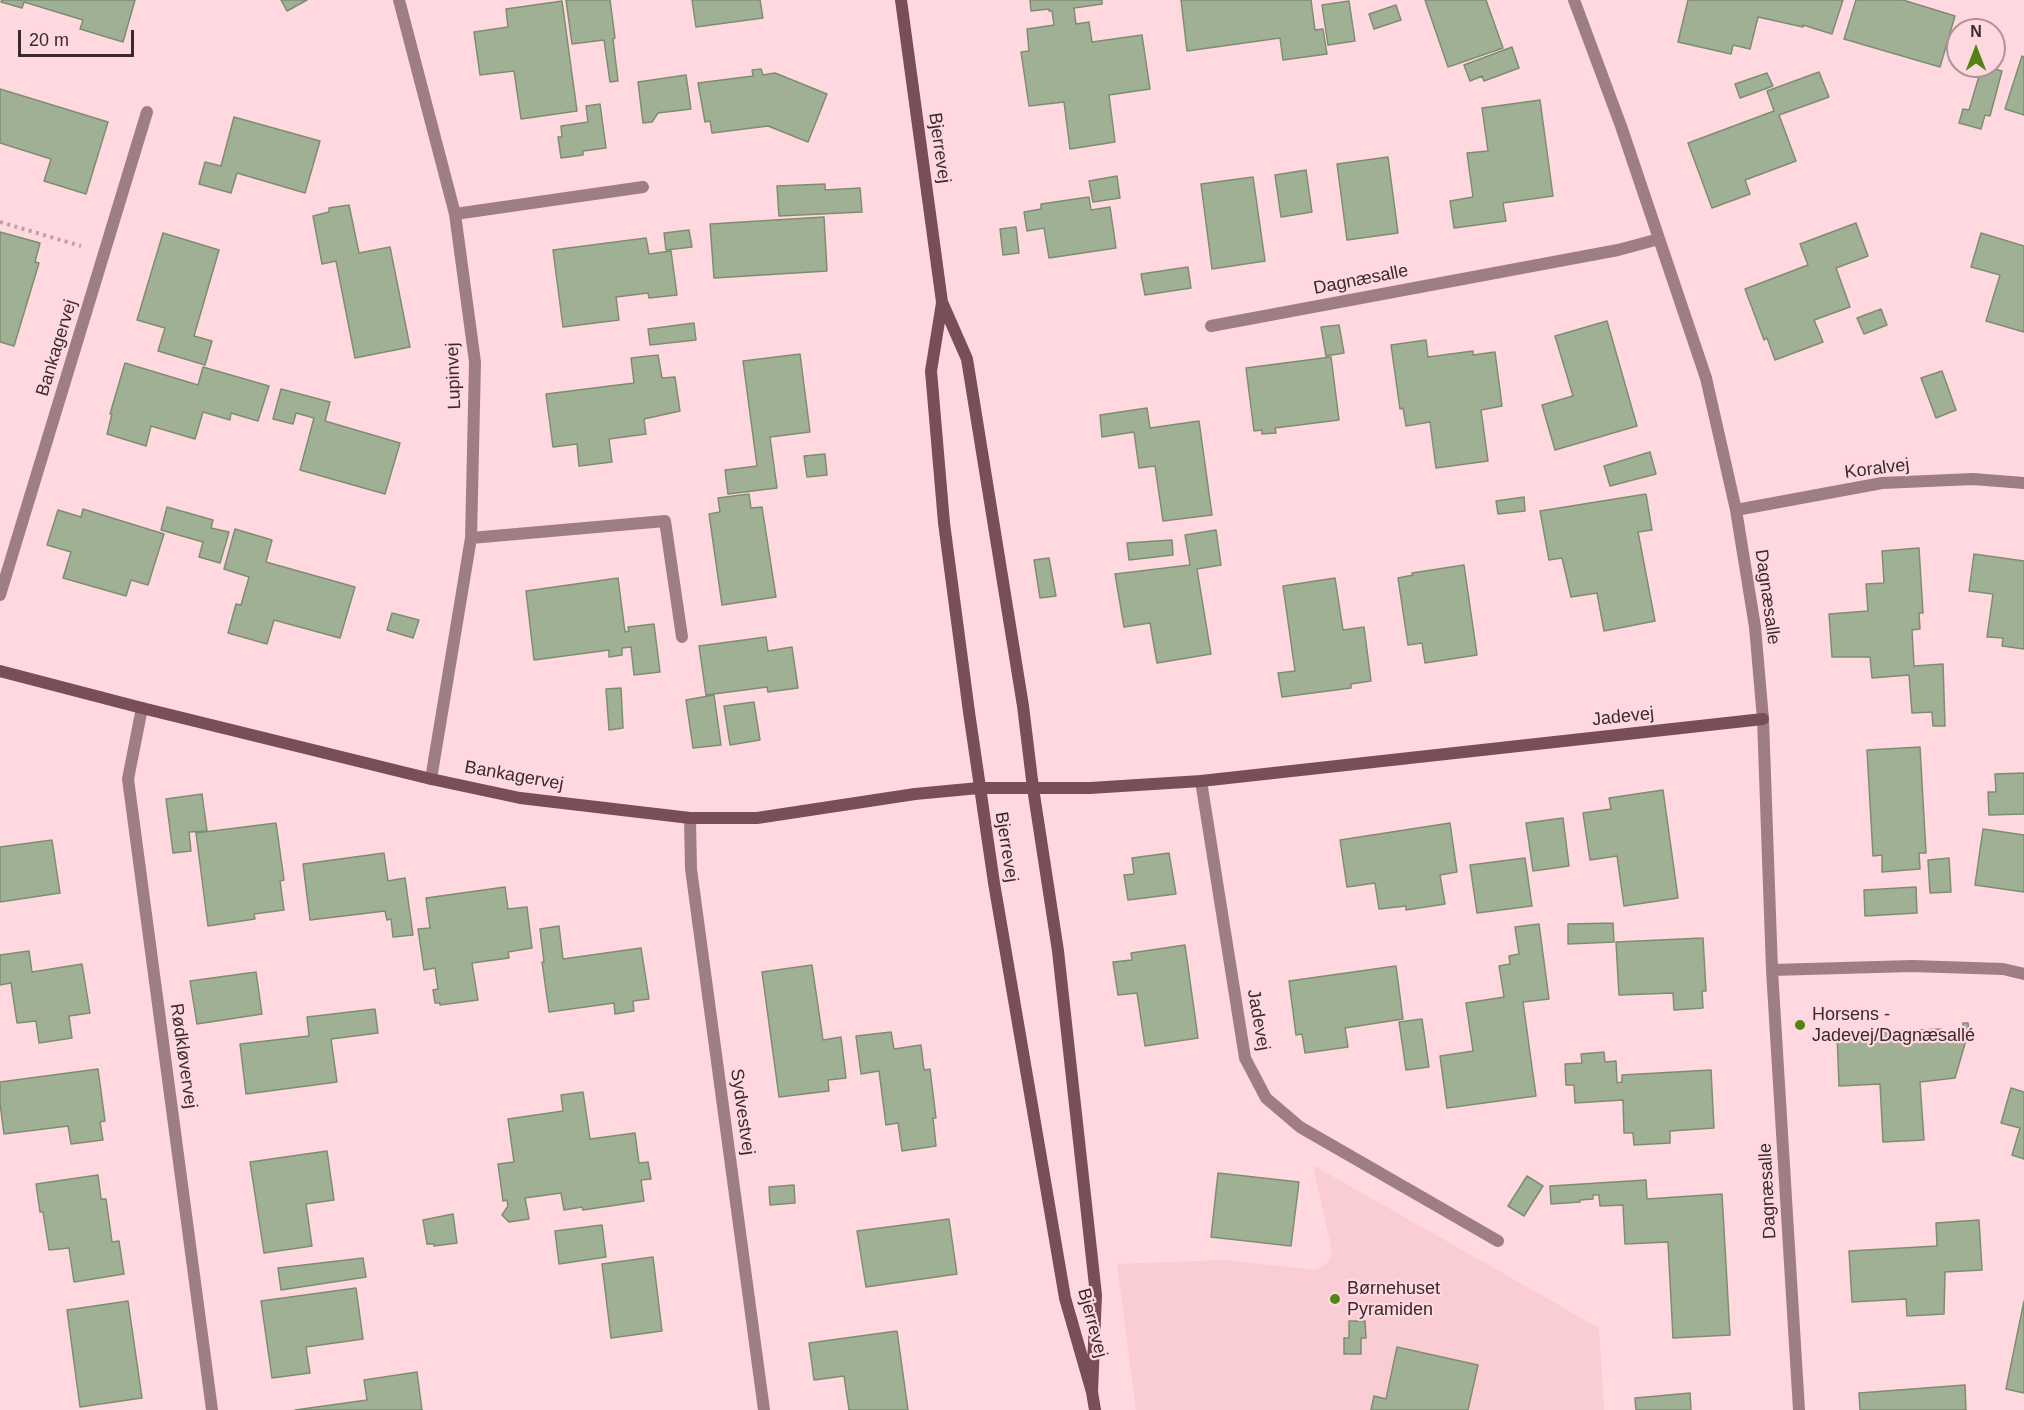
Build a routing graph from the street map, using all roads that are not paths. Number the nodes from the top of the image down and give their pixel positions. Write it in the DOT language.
graph roads {
  1 [pos="399,0"];
  2 [pos="901,0"];
  3 [pos="1574,0"];
  4 [pos="147,112"];
  5 [pos="644,187"];
  6 [pos="455,214"];
  7 [pos="1659,239"];
  8 [pos="942,302"];
  9 [pos="1211,326"];
  10 [pos="2024,483"];
  11 [pos="1736,510"];
  12 [pos="471,538"];
  13 [pos="0,595"];
  14 [pos="682,636"];
  15 [pos="0,671"];
  16 [pos="142,708"];
  17 [pos="1763,719"];
  18 [pos="431,779"];
  19 [pos="1201,781"];
  20 [pos="1033,788"];
  21 [pos="979,789"];
  22 [pos="690,818"];
  23 [pos="1772,970"];
  24 [pos="2024,974"];
  25 [pos="1498,1240"];
  26 [pos="1092,1392"];
  27 [pos="212,1410"];
  28 [pos="764,1410"];
  29 [pos="1095,1410"];
  30 [pos="1799,1410"];
  1 -- 6 [label="street, Lupinvej"];
  2 -- 8 [label="street, Bjerrevej"];
  3 -- 7 [label="street, Dagnæsalle"];
  4 -- 13 [label="street, Bankagervej"];
  5 -- 6 [label="street"];
  6 -- 12 [label="street, Lupinvej"];
  7 -- 9 [label="street, Dagnæsalle"];
  7 -- 11 [label="street, Dagnæsalle"];
  8 -- 20 [label="street, Bjerrevej"];
  8 -- 21 [label="street, Bjerrevej"];
  10 -- 11 [label="street, Koralvej"];
  11 -- 17 [label="street, Dagnæsalle"];
  12 -- 14 [label="street"];
  12 -- 18 [label="street, Lupinvej"];
  15 -- 16 [label="street, Bankagervej"];
  16 -- 18 [label="street, Bankagervej"];
  16 -- 27 [label="street, Rødkløvervej"];
  17 -- 19 [label="street, Jadevej"];
  17 -- 23 [label="street, Dagnæsalle"];
  18 -- 22 [label="street, Bankagervej"];
  19 -- 20 [label="street, Jadevej"];
  19 -- 25 [label="street, Jadevej"];
  20 -- 21 [label="street, Bankagervej"];
  20 -- 26 [label="street, Bjerrevej"];
  21 -- 22 [label="street, Bankagervej"];
  21 -- 26 [label="street, Bjerrevej"];
  22 -- 28 [label="street, Sydvestvej"];
  23 -- 24 [label="street"];
  23 -- 30 [label="street, Dagnæsalle"];
  26 -- 29 [label="street, Bjerrevej"];
}
